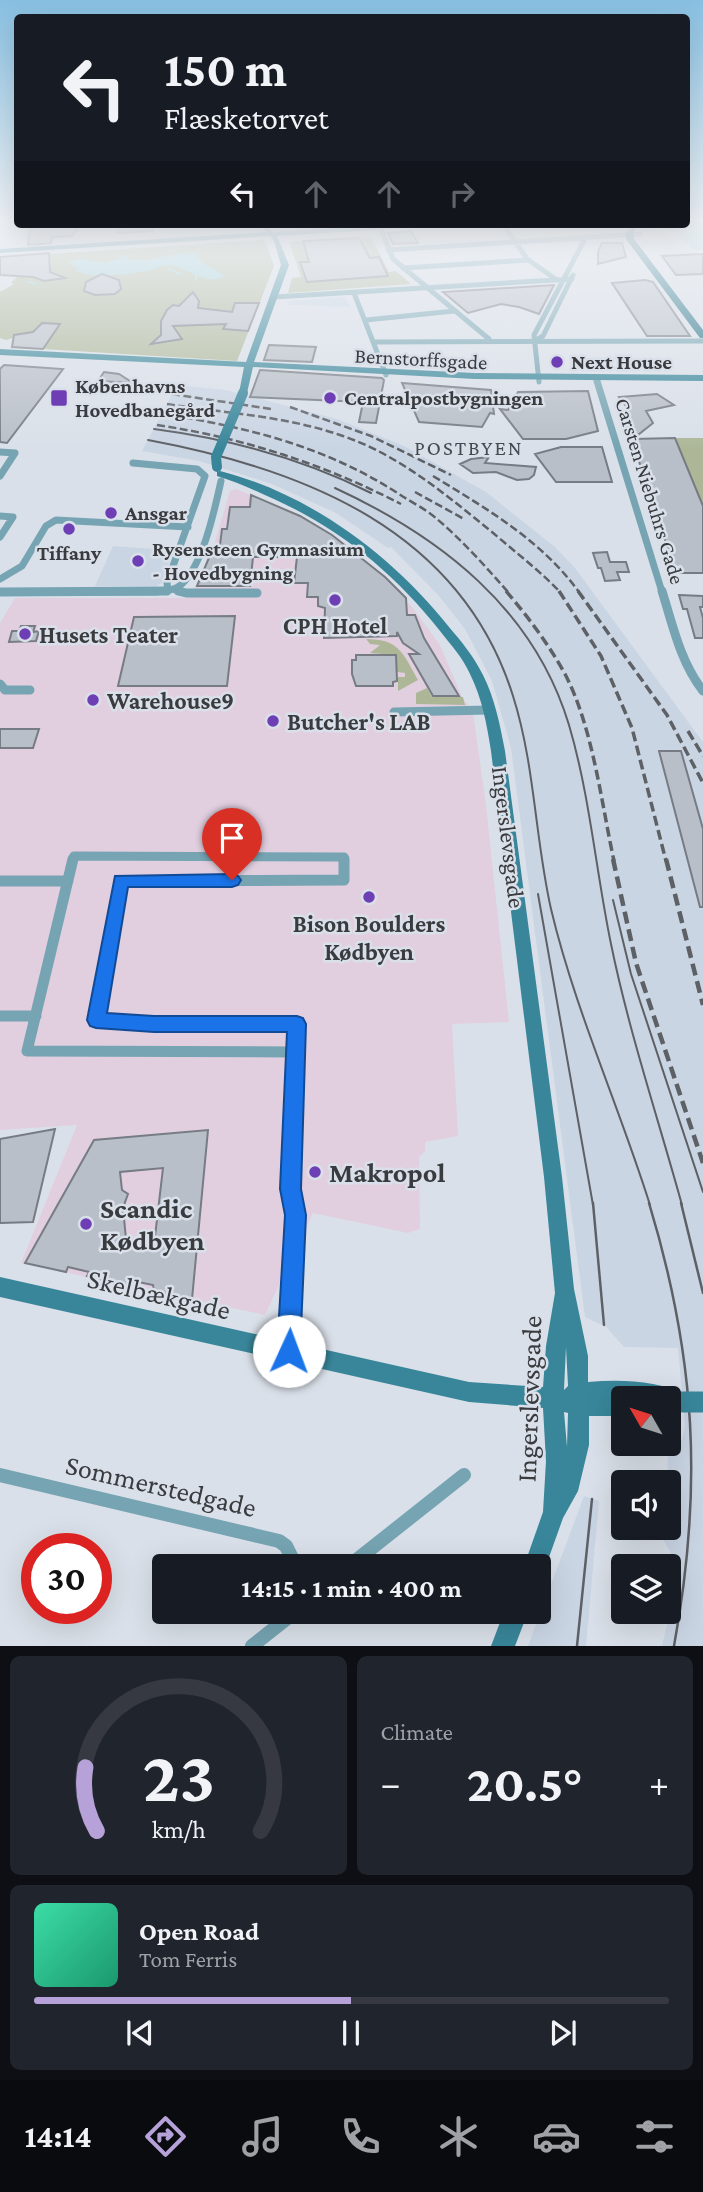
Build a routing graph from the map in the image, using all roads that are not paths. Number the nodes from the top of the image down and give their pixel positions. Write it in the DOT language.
graph roads {
  1 [pos="298,296"];
  2 [pos="355,296"];
  3 [pos="436,296"];
  4 [pos="559,296"];
  5 [pos="673,296"];
  6 [pos="682,296"];
  7 [pos="274,297"];
  8 [pos="454,311"];
  9 [pos="366,320"];
  10 [pos="703,323"];
  11 [pos="703,339"];
  12 [pos="493,340"];
  13 [pos="536,341"];
  14 [pos="375,342"];
  15 [pos="0,352"];
  16 [pos="248,367"];
  17 [pos="386,373"];
  18 [pos="703,378"];
  19 [pos="539,379"];
  20 [pos="597,381"];
  21 [pos="703,385"];
  22 [pos="0,452"];
  23 [pos="133,463"];
  24 [pos="219,474"];
  25 [pos="0,476"];
  26 [pos="0,516"];
  27 [pos="188,527"];
  28 [pos="0,537"];
  29 [pos="0,579"];
  30 [pos="171,589"];
  31 [pos="0,592"];
  32 [pos="257,593"];
  33 [pos="0,684"];
  34 [pos="30,690"];
  35 [pos="703,691"];
  36 [pos="490,710"];
  37 [pos="394,712"];
  38 [pos="0,881"];
  39 [pos="68,881"];
  40 [pos="0,1016"];
  41 [pos="36,1016"];
  42 [pos="295,1052"];
  43 [pos="0,1287"];
  44 [pos="564,1289"];
  45 [pos="289,1351"];
  46 [pos="553,1398"];
  47 [pos="578,1400"];
  48 [pos="685,1403"];
  49 [pos="611,1404"];
  50 [pos="0,1475"];
  51 [pos="464,1475"];
  52 [pos="554,1512"];
  53 [pos="290,1554"];
  54 [pos="363,1554"];
  55 [pos="539,1554"];
  56 [pos="279,1624"];
  57 [pos="511,1624"];
  58 [pos="251,1646"];
  59 [pos="503,1646"];
  1 -- 7 [label="street"];
  2 -- 9 [label="street"];
  3 -- 8 [label="street"];
  4 -- 13 [label="street"];
  5 -- 11 [label="main road"];
  6 -- 10 [label="main road"];
  7 -- 16 [label="street"];
  8 -- 9 [label="street"];
  8 -- 12 [label="street"];
  9 -- 14 [label="street"];
  11 -- 13 [label="street"];
  12 -- 13 [label="street"];
  12 -- 14 [label="street"];
  13 -- 19 [label="street"];
  14 -- 17 [label="street"];
  15 -- 16 [label="street, Bernstorffsgade"];
  16 -- 17 [label="street, Bernstorffsgade"];
  16 -- 24 [label="street, bridge"];
  17 -- 19 [label="street, Bernstorffsgade"];
  18 -- 20 [label="street, Bernstorffsgade"];
  19 -- 20 [label="street, Bernstorffsgade"];
  20 -- 21 [label="street, Bernstorffsgade"];
  20 -- 35 [label="street, Carsten Niebuhrs Gade"];
  22 -- 25 [label="street"];
  23 -- 27 [label="street"];
  24 -- 30 [label="street"];
  24 -- 36 [label="street, Ingerslevsgade"];
  26 -- 28 [label="street"];
  27 -- 29 [label="street"];
  27 -- 30 [label="street"];
  30 -- 31 [label="street"];
  30 -- 32 [label="street"];
  33 -- 34 [label="street"];
  36 -- 37 [label="street"];
  36 -- 44 [label="street, Ingerslevsgade"];
  38 -- 39 [label="street"];
  39 -- 41 [label="street"];
  39 -- 42 [label="street"];
  40 -- 41 [label="street"];
  41 -- 42 [label="street"];
  42 -- 45 [label="street"];
  43 -- 45 [label="street, Skelbækgade"];
  44 -- 46 [label="street, Ingerslevsgade"];
  44 -- 47 [label="street, Ingerslevsgade"];
  45 -- 46 [label="street, Skelbækgade"];
  46 -- 47 [label="street, Skelbækgade"];
  46 -- 52 [label="street, Ingerslevsgade"];
  47 -- 48 [label="street"];
  47 -- 49 [label="street"];
  47 -- 52 [label="street, Ingerslevsgade"];
  50 -- 53 [label="street, Sommerstedgade"];
  51 -- 54 [label="street"];
  52 -- 55 [label="street, Ingerslevsgade"];
  56 -- 58 [label="street"];
  57 -- 59 [label="street"];
}
